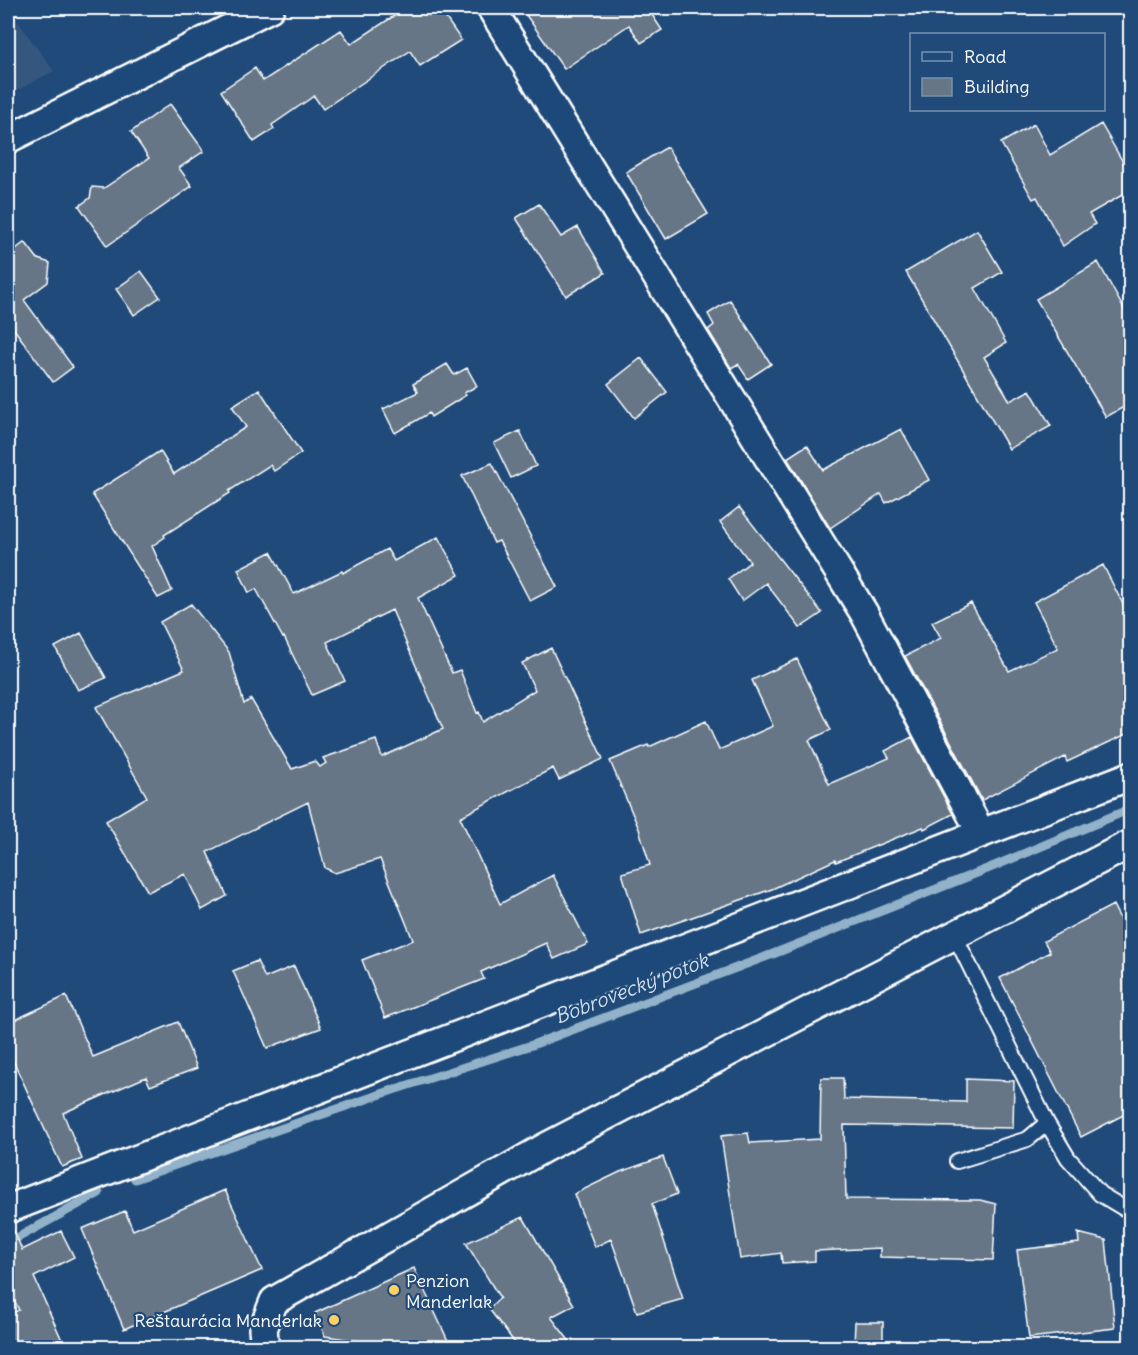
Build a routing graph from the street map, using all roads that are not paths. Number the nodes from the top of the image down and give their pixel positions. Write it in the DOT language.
graph roads {
  1 [pos="270,8"];
  2 [pos="491,8"];
  3 [pos="8,139"];
  4 [pos="1131,776"];
  5 [pos="981,833"];
  6 [pos="1131,844"];
  7 [pos="954,934"];
  8 [pos="1047,1123"];
  9 [pos="957,1161"];
  10 [pos="8,1209"];
  11 [pos="1131,1212"];
  12 [pos="265,1347"];
  1 -- 3 [label="street"];
  2 -- 5 [label="street"];
  4 -- 5 [label="street"];
  5 -- 10 [label="street"];
  6 -- 7 [label="street"];
  7 -- 8 [label="lane"];
  7 -- 12 [label="street"];
  8 -- 9 [label="lane"];
  8 -- 11 [label="lane"];
}
